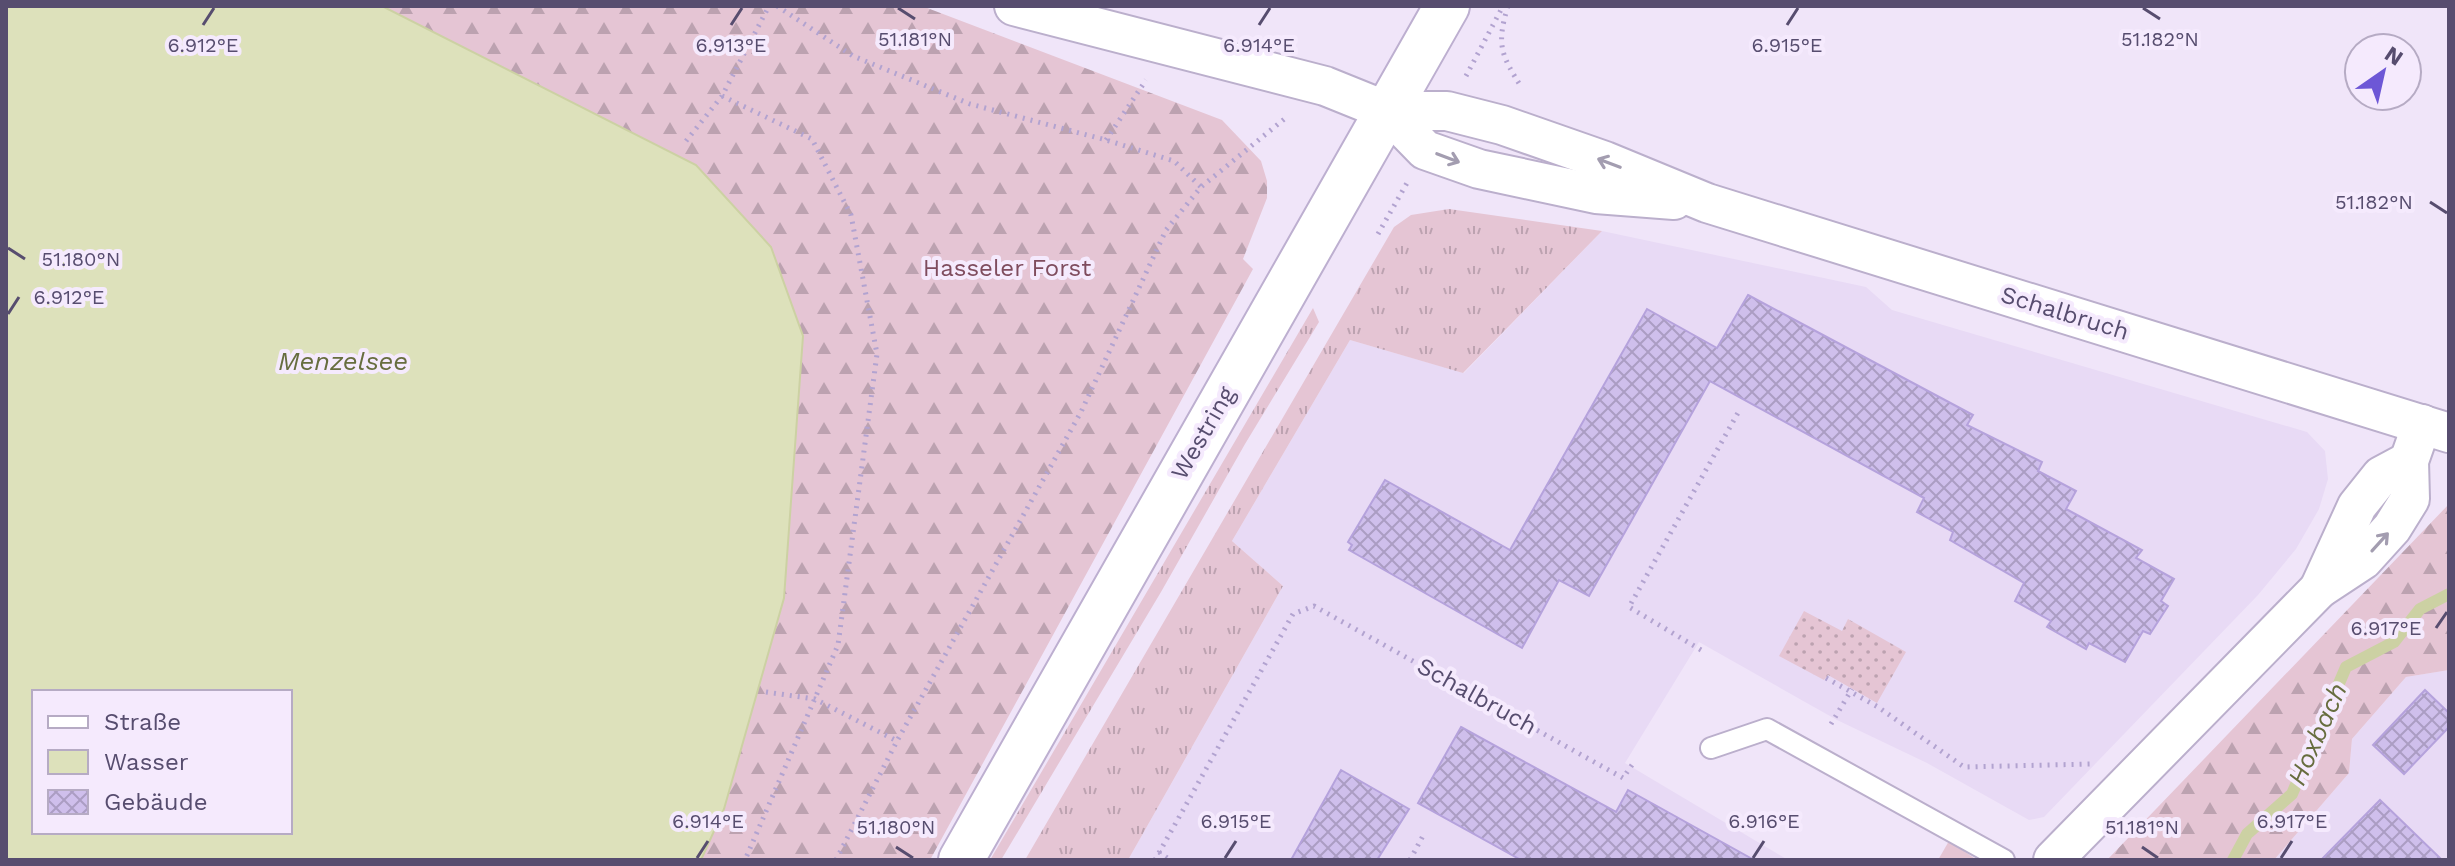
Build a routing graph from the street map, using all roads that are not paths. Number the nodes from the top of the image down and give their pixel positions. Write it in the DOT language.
graph roads {
  1 [pos="1014,6"];
  2 [pos="1447,6"];
  3 [pos="1387,111"];
  4 [pos="2436,429"];
  5 [pos="1711,748"];
  6 [pos="961,860"];
  7 [pos="2004,860"];
  8 [pos="2053,860"];
  1 -- 3 [label="street, Schalbruch"];
  2 -- 3 [label="main road, Westring"];
  3 -- 4 [label="street, Schalbruch"];
  3 -- 6 [label="main road, Westring"];
  4 -- 8 [label="street, Schalbruch"];
  5 -- 7 [label="lane"];
}
